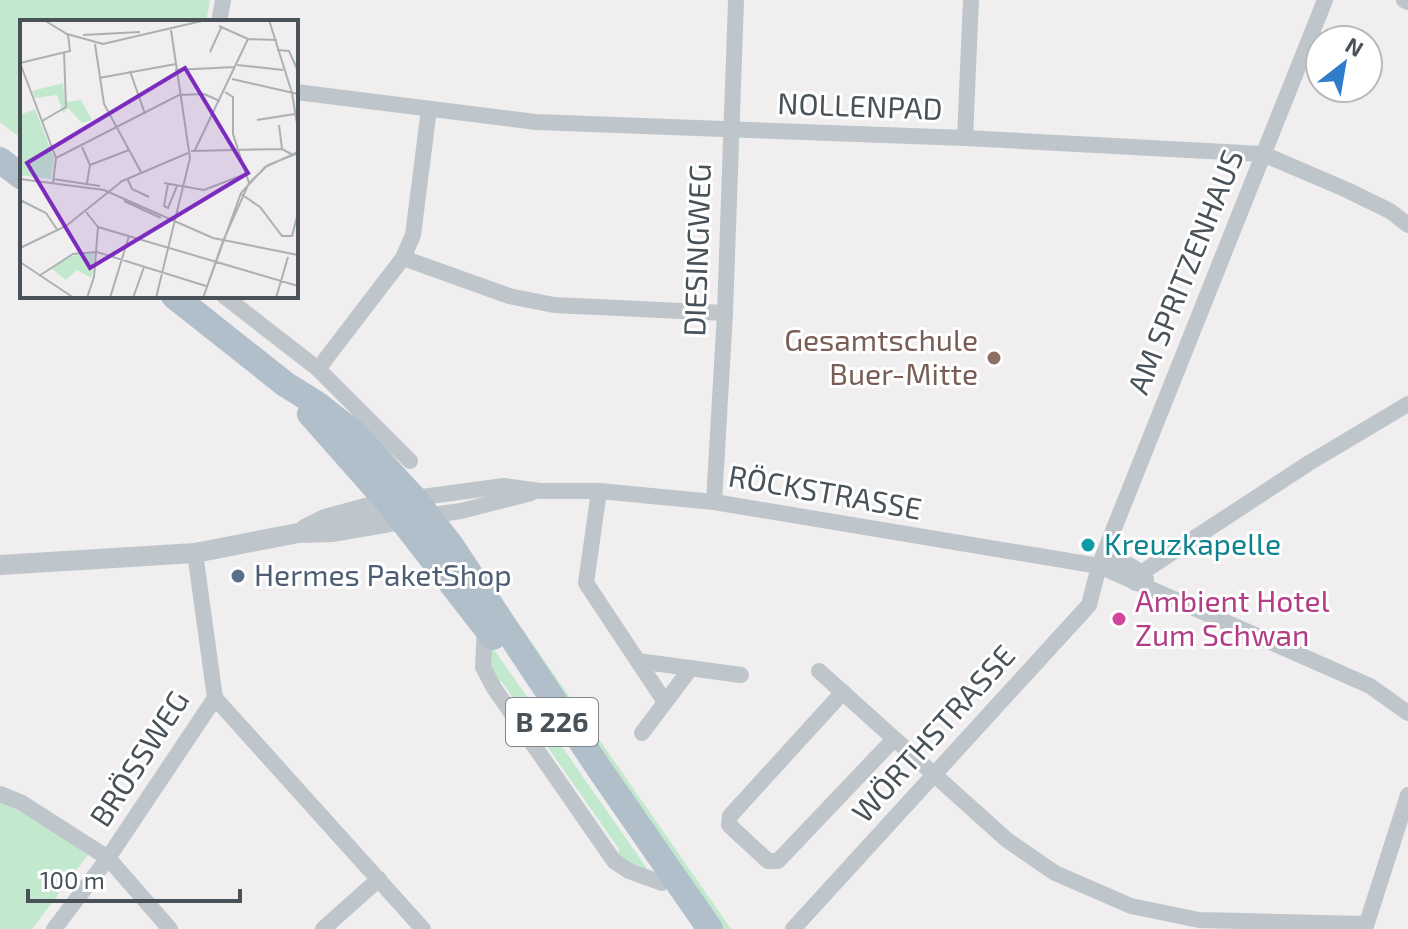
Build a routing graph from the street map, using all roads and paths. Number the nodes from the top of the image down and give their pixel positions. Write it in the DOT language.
graph roads {
  1 [pos="223,0"];
  2 [pos="736,0"];
  3 [pos="971,0"];
  4 [pos="1325,0"];
  5 [pos="219,20"];
  6 [pos="298,92"];
  7 [pos="429,109"];
  8 [pos="731,131"];
  9 [pos="965,138"];
  10 [pos="1263,154"];
  11 [pos="0,160"];
  12 [pos="20,175"];
  13 [pos="1408,225"];
  14 [pos="403,258"];
  15 [pos="177,298"];
  16 [pos="227,298"];
  17 [pos="725,313"];
  18 [pos="318,369"];
  19 [pos="1408,404"];
  20 [pos="410,461"];
  21 [pos="599,491"];
  22 [pos="714,502"];
  23 [pos="408,509"];
  24 [pos="195,553"];
  25 [pos="0,565"];
  26 [pos="1099,566"];
  27 [pos="1138,578"];
  28 [pos="638,661"];
  29 [pos="691,668"];
  30 [pos="819,671"];
  31 [pos="741,675"];
  32 [pos="843,692"];
  33 [pos="215,698"];
  34 [pos="665,702"];
  35 [pos="1408,713"];
  36 [pos="642,733"];
  37 [pos="894,739"];
  38 [pos="934,775"];
  39 [pos="0,794"];
  40 [pos="1408,795"];
  41 [pos="108,858"];
  42 [pos="379,879"];
  43 [pos="1365,926"];
  44 [pos="54,929"];
  45 [pos="170,929"];
  46 [pos="323,929"];
  47 [pos="423,929"];
  48 [pos="694,929"];
  49 [pos="710,929"];
  50 [pos="793,929"];
  1 -- 5 [label="street"];
  2 -- 8 [label="street, DIESINGWEG"];
  3 -- 9 [label="street"];
  4 -- 10 [label="street, AM SPRITZENHAUS"];
  6 -- 7 [label="street, NOLLENPAD"];
  7 -- 8 [label="street, NOLLENPAD"];
  7 -- 14 [label="street"];
  8 -- 9 [label="street, NOLLENPAD"];
  8 -- 17 [label="street, DIESINGWEG"];
  9 -- 10 [label="street, NOLLENPAD"];
  10 -- 13 [label="street, NOLLENPAD"];
  10 -- 26 [label="street, AM SPRITZENHAUS"];
  11 -- 12 [label="main road"];
  14 -- 17 [label="street"];
  14 -- 18 [label="street"];
  15 -- 23 [label="main road, B 226"];
  16 -- 18 [label="street"];
  17 -- 22 [label="street, DIESINGWEG"];
  18 -- 20 [label="street"];
  19 -- 27 [label="street"];
  21 -- 22 [label="street, RÖCKSTRASSE"];
  21 -- 23 [label="street, RÖCKSTRASSE"];
  21 -- 28 [label="street"];
  22 -- 26 [label="street, RÖCKSTRASSE"];
  23 -- 24 [label="street"];
  23 -- 48 [label="main road, B 226"];
  23 -- 49 [label="main road, B 226"];
  24 -- 25 [label="street"];
  24 -- 33 [label="street, BRÖSSWEG"];
  26 -- 27 [label="street, RÖCKSTRASSE"];
  26 -- 38 [label="street, WÖRTHSTRASSE"];
  27 -- 35 [label="street, RÖCKSTRASSE"];
  28 -- 29 [label="street"];
  28 -- 34 [label="street"];
  29 -- 31 [label="street"];
  29 -- 34 [label="street"];
  30 -- 32 [label="street"];
  32 -- 37 [label="street"];
  32 -- 37 [label="street"];
  33 -- 41 [label="street, BRÖSSWEG"];
  33 -- 42 [label="street"];
  34 -- 36 [label="street"];
  37 -- 38 [label="street"];
  38 -- 43 [label="street"];
  38 -- 50 [label="street, WÖRTHSTRASSE"];
  39 -- 41 [label="street"];
  40 -- 43 [label="street"];
  41 -- 44 [label="street, BRÖSSWEG"];
  41 -- 45 [label="street"];
  42 -- 46 [label="street"];
  42 -- 47 [label="street"];
}
